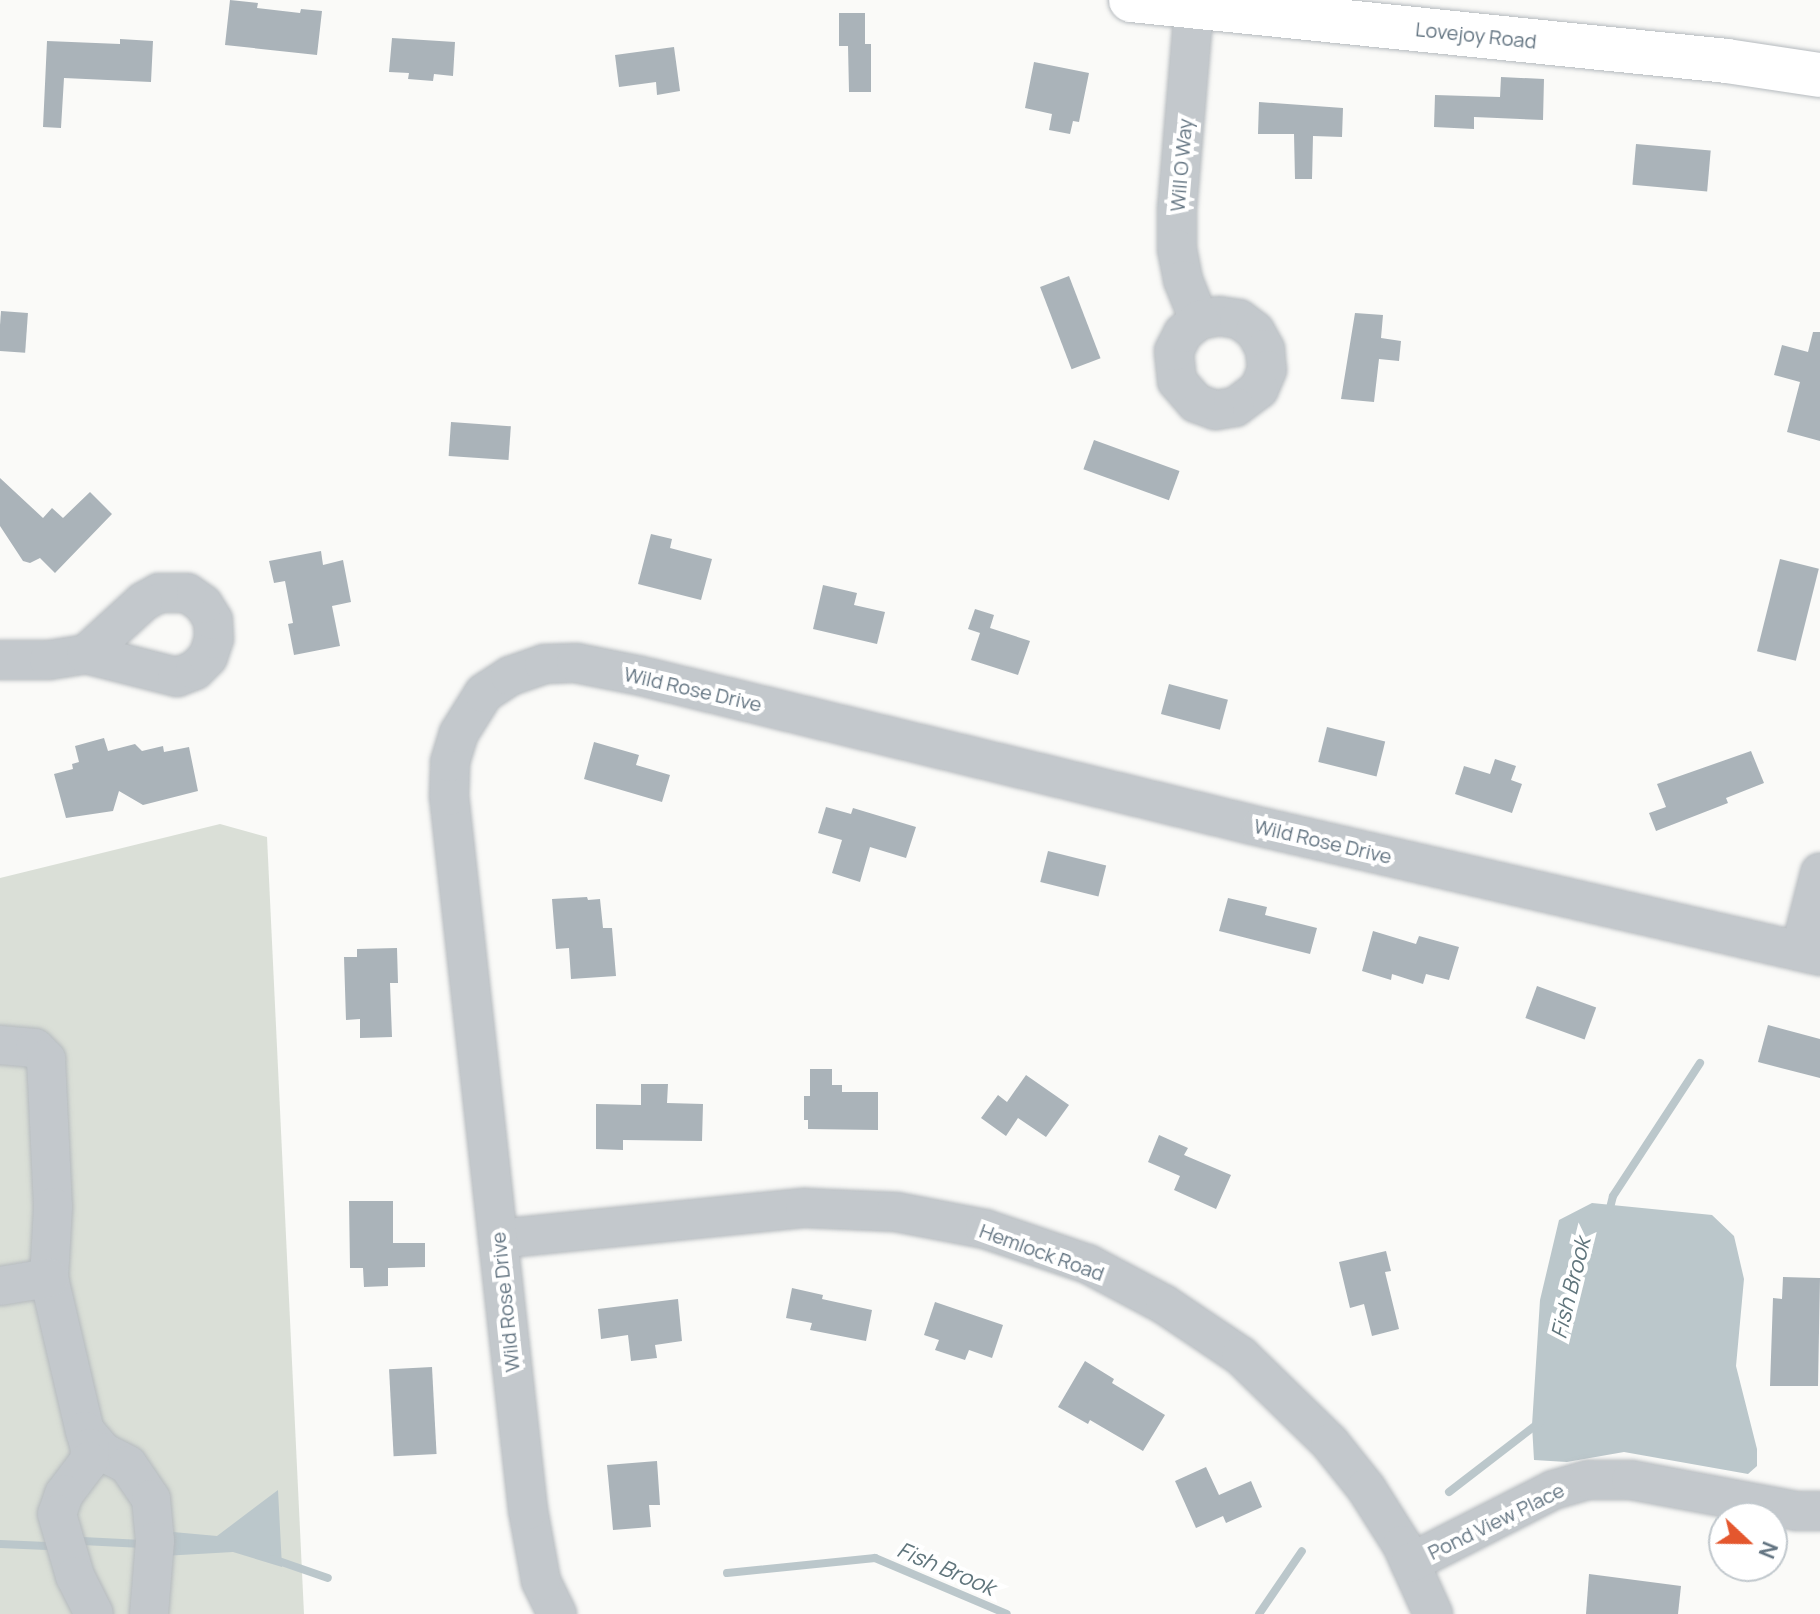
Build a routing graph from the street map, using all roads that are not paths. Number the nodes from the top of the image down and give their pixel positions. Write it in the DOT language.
graph roads {
  1 [pos="1131,0"];
  2 [pos="1194,7"];
  3 [pos="1820,75"];
  4 [pos="1199,320"];
  5 [pos="86,654"];
  6 [pos="0,660"];
  7 [pos="1820,873"];
  8 [pos="1810,953"];
  9 [pos="0,1045"];
  10 [pos="498,1239"];
  11 [pos="49,1278"];
  12 [pos="0,1286"];
  13 [pos="85,1431"];
  14 [pos="1820,1511"];
  15 [pos="1410,1563"];
  16 [pos="94,1614"];
  17 [pos="149,1614"];
  18 [pos="557,1614"];
  19 [pos="1433,1614"];
  1 -- 2 [label="main road, Lovejoy Road"];
  2 -- 3 [label="main road, Lovejoy Road"];
  2 -- 4 [label="street, Will O Way"];
  5 -- 6 [label="street"];
  7 -- 8 [label="street"];
  8 -- 10 [label="street, Wild Rose Drive"];
  9 -- 11 [label="street"];
  10 -- 15 [label="street, Hemlock Road"];
  10 -- 18 [label="street, Wild Rose Drive"];
  11 -- 12 [label="street"];
  11 -- 13 [label="street"];
  13 -- 16 [label="street"];
  13 -- 17 [label="street"];
  14 -- 15 [label="street, Pond View Place"];
  15 -- 19 [label="street, Hemlock Road"];
}
